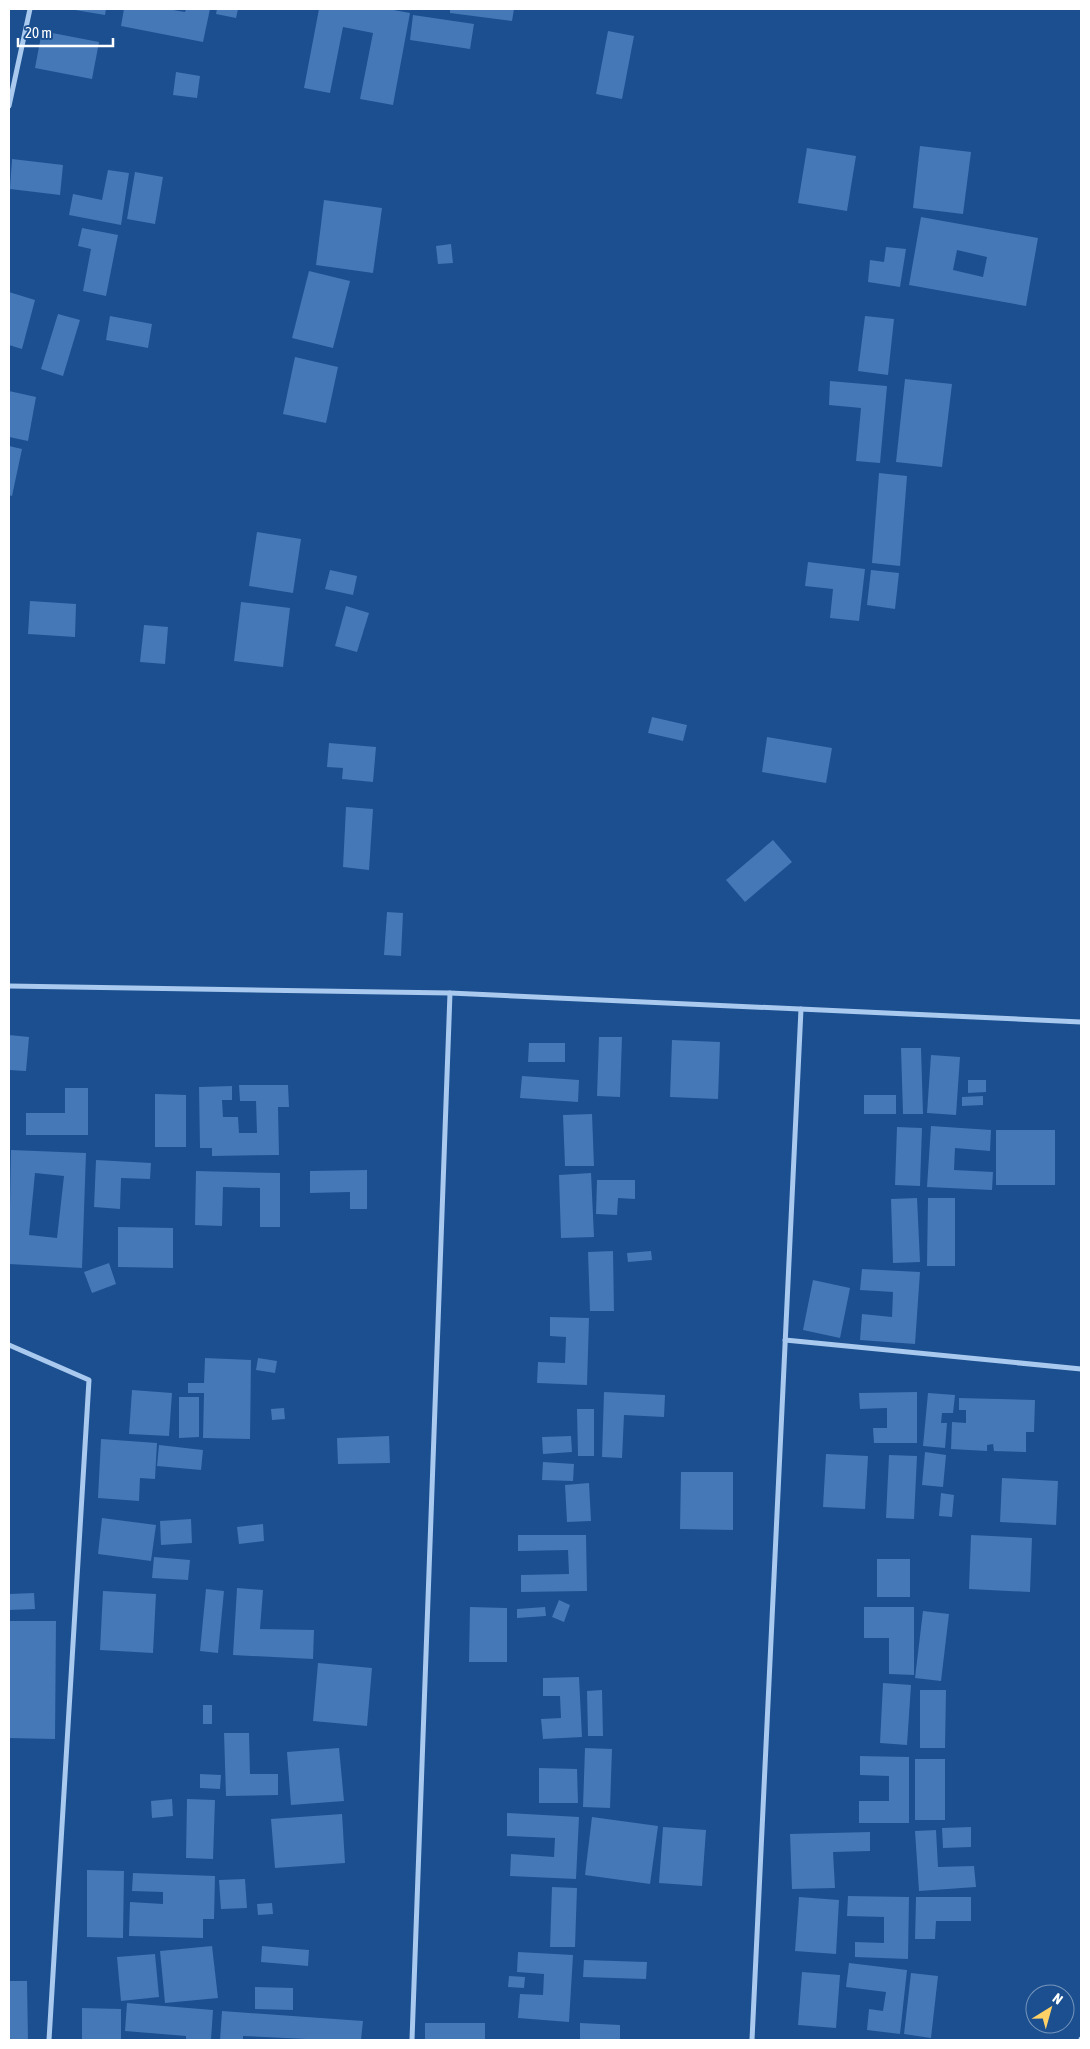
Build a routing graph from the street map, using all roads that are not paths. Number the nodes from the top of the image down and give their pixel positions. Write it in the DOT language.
graph roads {
  1 [pos="30,9"];
  2 [pos="9,106"];
  3 [pos="9,986"];
  4 [pos="450,993"];
  5 [pos="801,1009"];
  6 [pos="1081,1022"];
  7 [pos="785,1340"];
  8 [pos="9,1345"];
  9 [pos="1081,1369"];
  10 [pos="49,2040"];
  11 [pos="412,2040"];
  12 [pos="752,2040"];
  1 -- 2 [label="street"];
  3 -- 4 [label="street"];
  4 -- 5 [label="street"];
  4 -- 11 [label="street"];
  5 -- 6 [label="street"];
  5 -- 7 [label="street"];
  7 -- 9 [label="street"];
  7 -- 12 [label="street"];
  8 -- 10 [label="street"];
}
